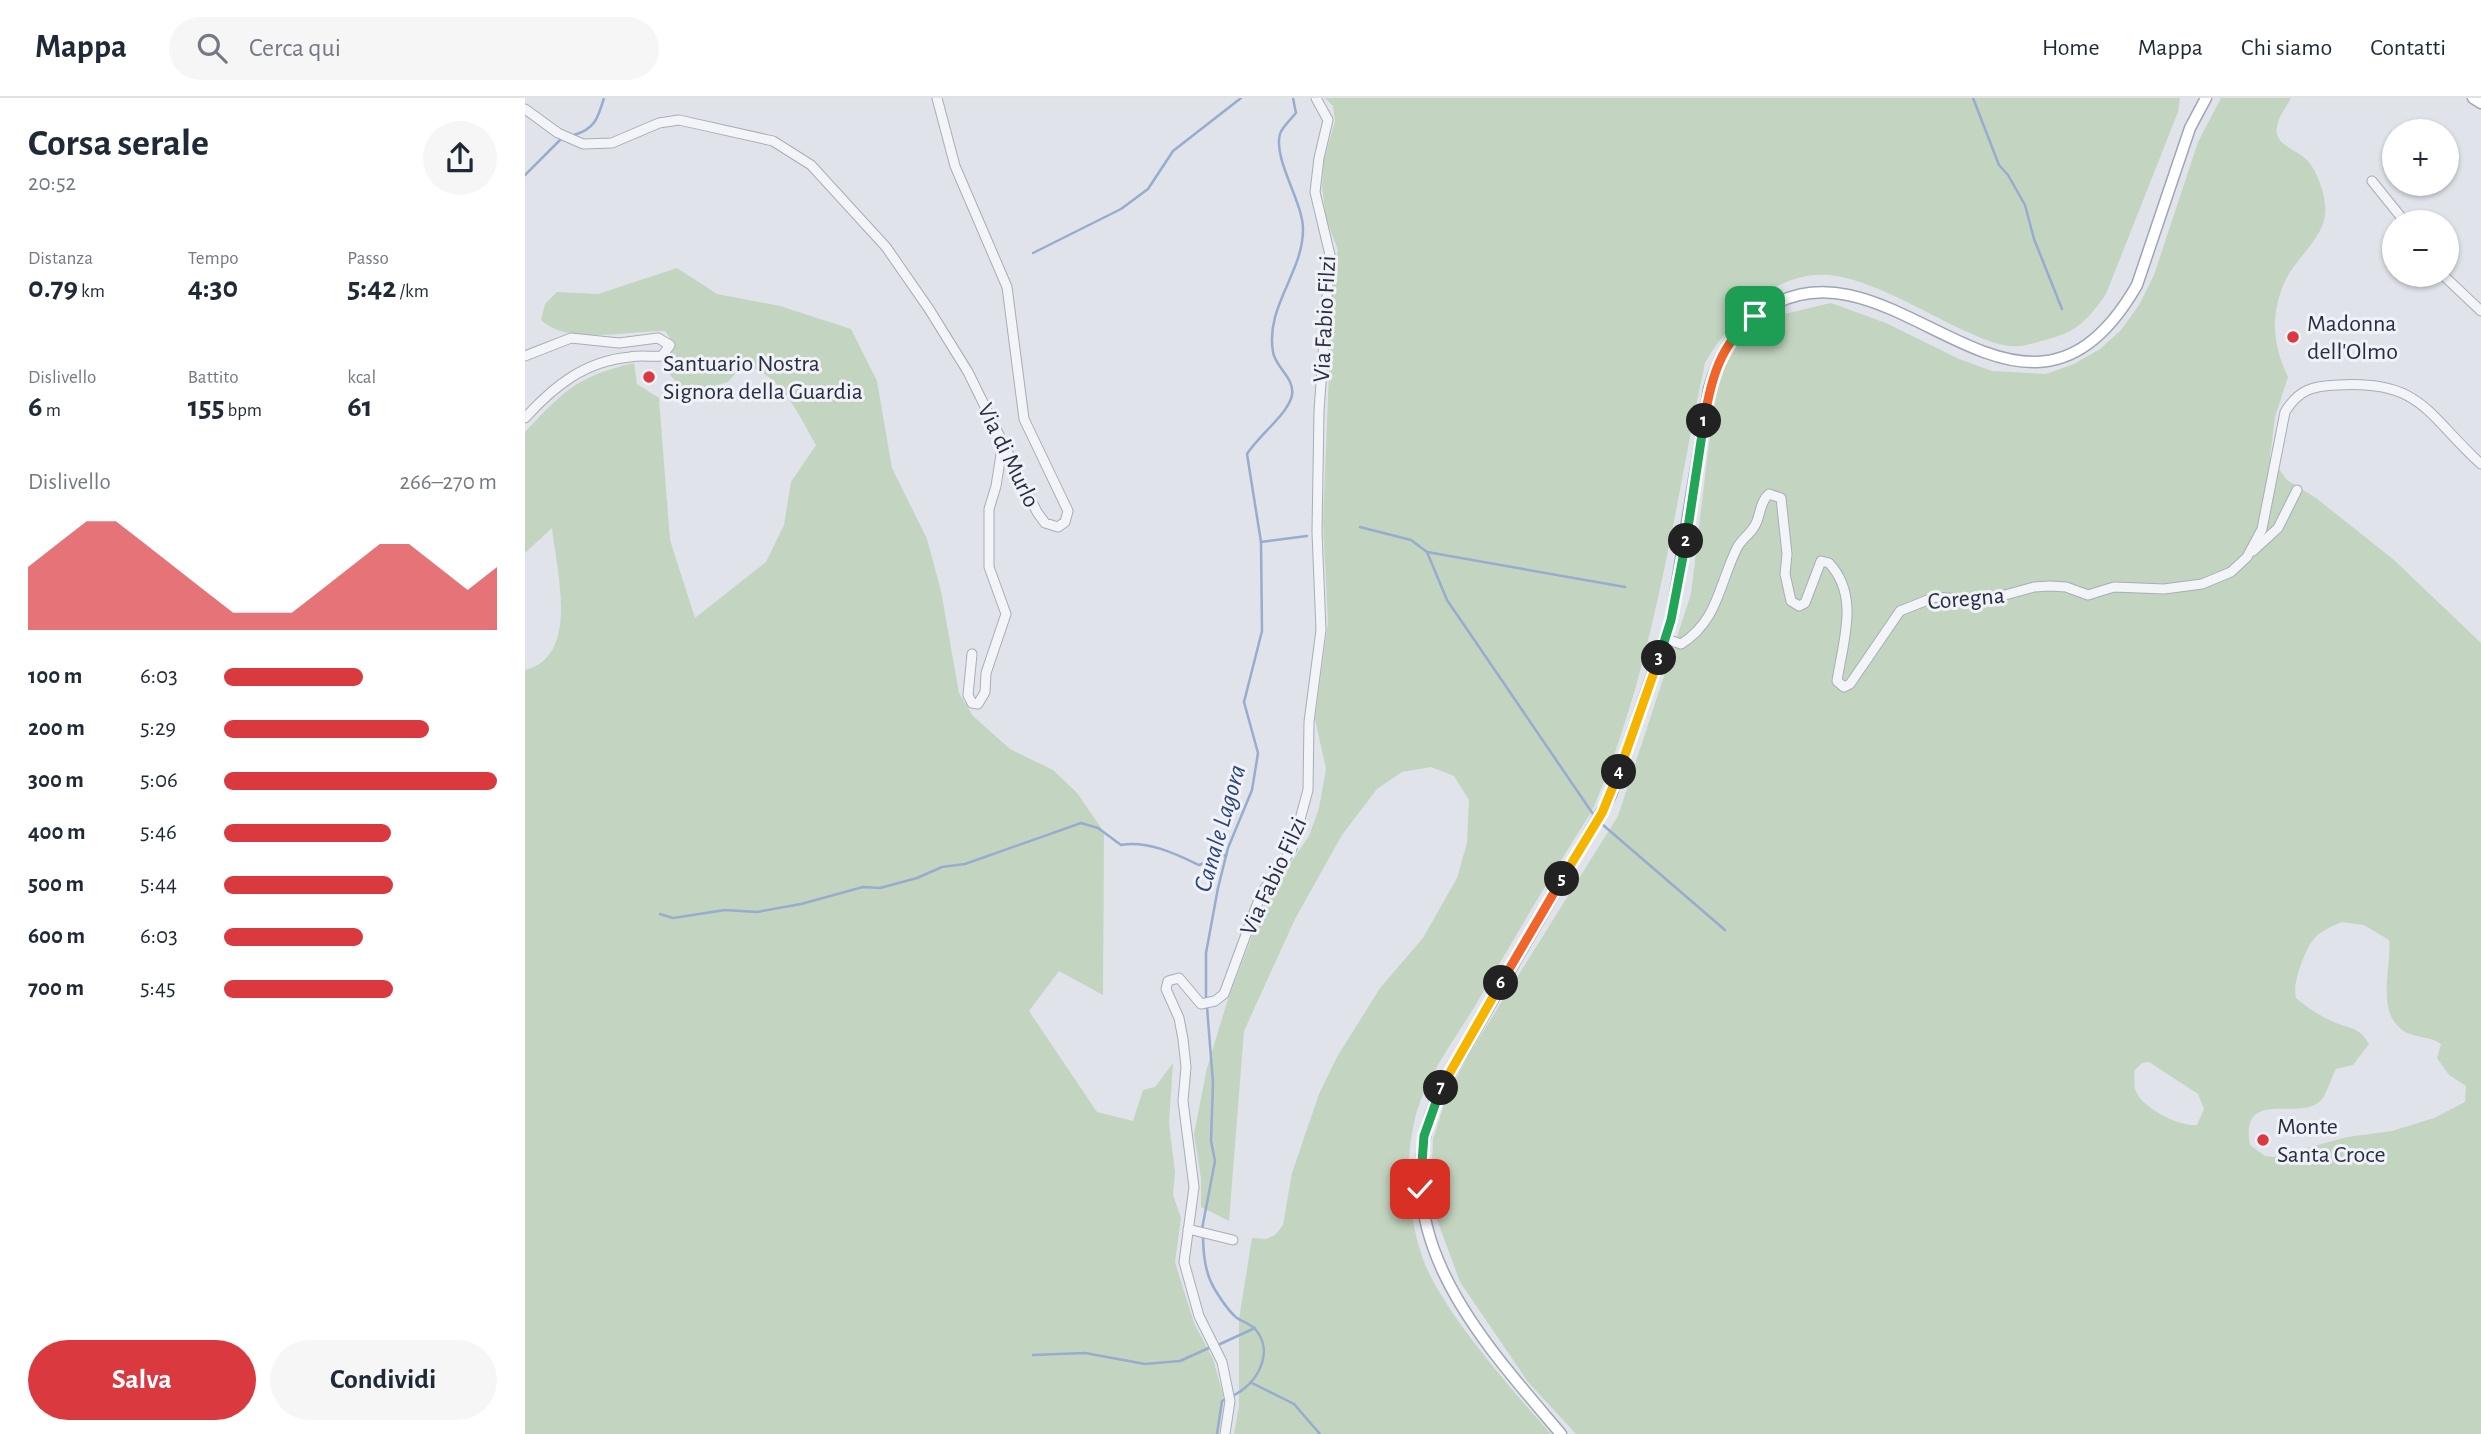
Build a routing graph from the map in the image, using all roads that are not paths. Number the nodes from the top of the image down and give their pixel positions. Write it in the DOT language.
graph roads {
  1 [pos="937,98"];
  2 [pos="1316,98"];
  3 [pos="2206,98"];
  4 [pos="2473,98"];
  5 [pos="2481,103"];
  6 [pos="525,109"];
  7 [pos="2372,181"];
  8 [pos="2395,210"];
  9 [pos="2456,287"];
  10 [pos="2481,311"];
  11 [pos="525,356"];
  12 [pos="525,418"];
  13 [pos="1003,440"];
  14 [pos="2481,464"];
  15 [pos="2297,490"];
  16 [pos="2247,557"];
  17 [pos="1665,639"];
  18 [pos="972,654"];
  19 [pos="1193,1230"];
  20 [pos="1233,1240"];
  21 [pos="1225,1434"];
  22 [pos="1561,1434"];
  1 -- 13 [label="street, Via di Murlo"];
  2 -- 19 [label="street, Via Fabio Filzi"];
  3 -- 17 [label="main road"];
  4 -- 5 [label="main road"];
  6 -- 13 [label="street, Via di Murlo"];
  7 -- 8 [label="street"];
  9 -- 10 [label="street"];
  11 -- 12 [label="street"];
  13 -- 18 [label="street"];
  14 -- 16 [label="street, Coregna"];
  15 -- 16 [label="street"];
  16 -- 17 [label="street, Coregna"];
  17 -- 22 [label="main road"];
  19 -- 20 [label="street"];
  19 -- 21 [label="street, Via Fabio Filzi"];
}
